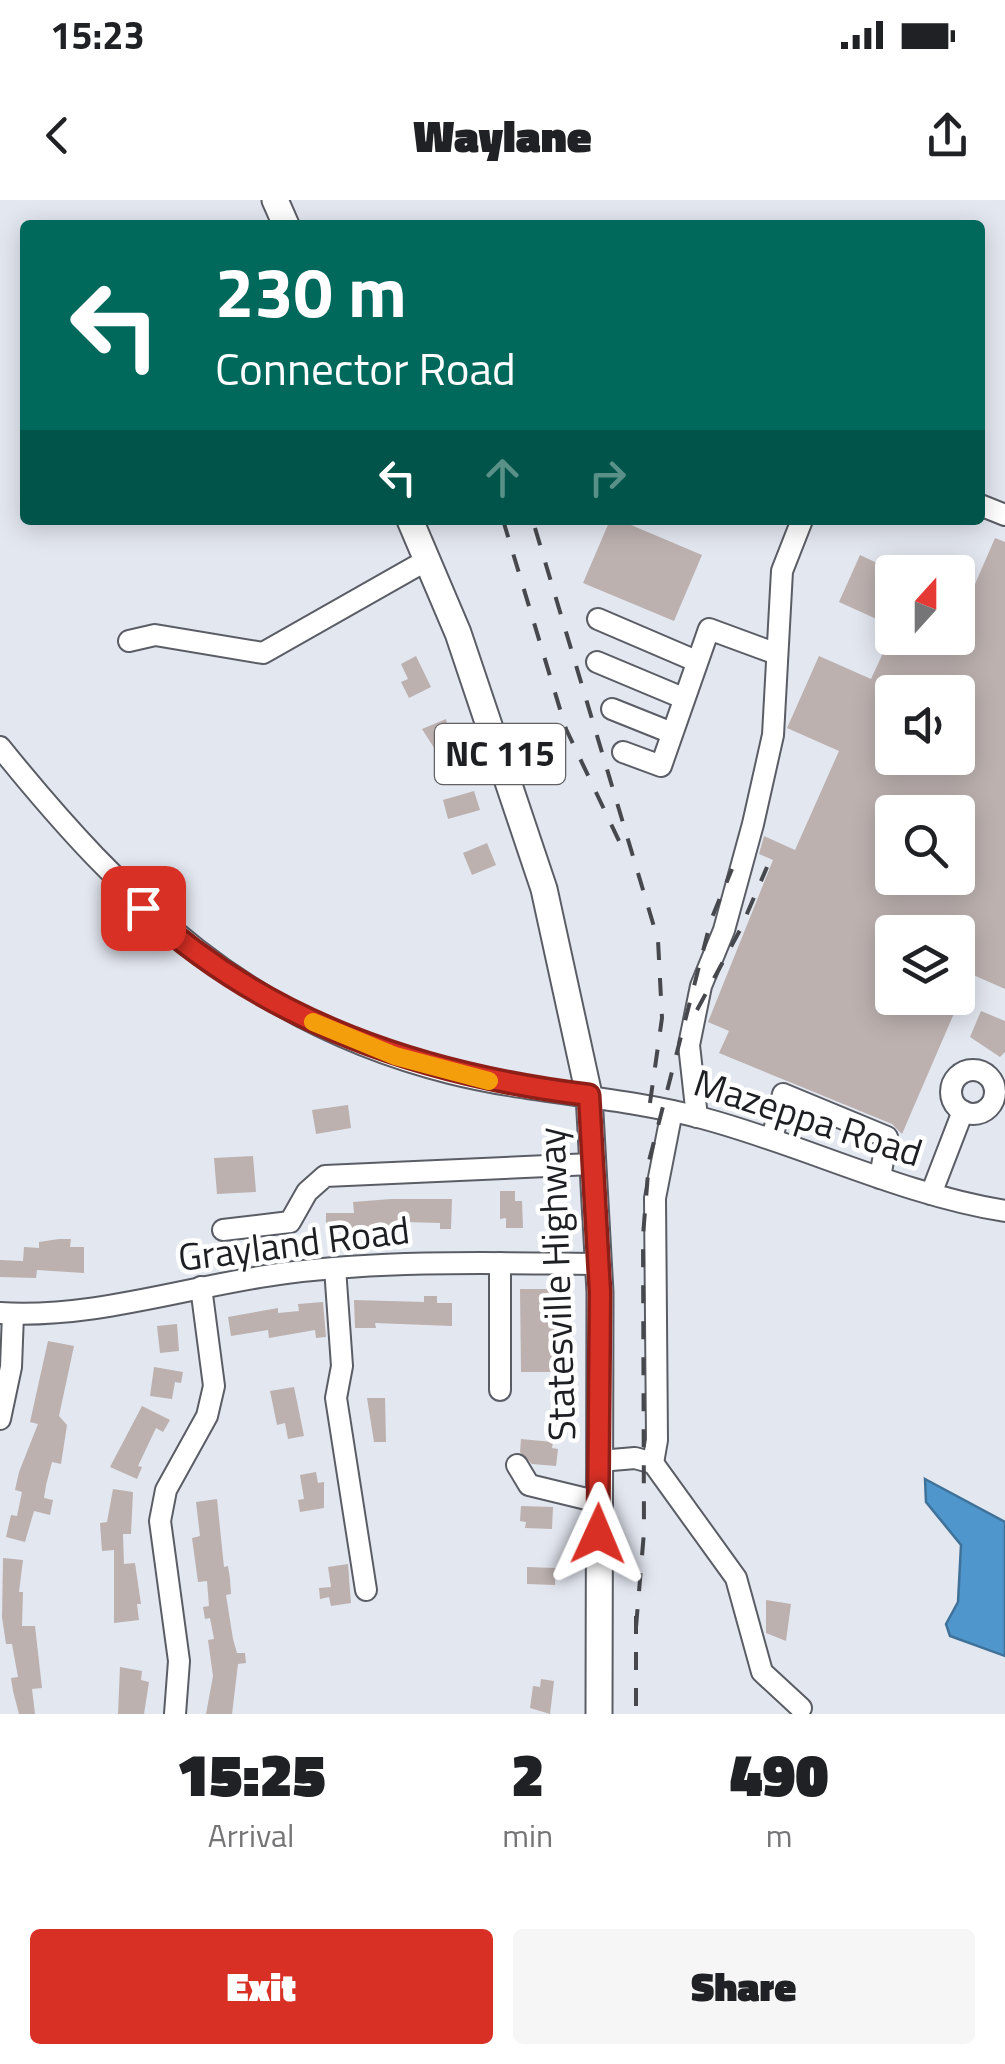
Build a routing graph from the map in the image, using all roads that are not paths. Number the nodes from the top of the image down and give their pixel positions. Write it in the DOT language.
graph roads {
  1 [pos="412,525"];
  2 [pos="800,525"];
  3 [pos="427,560"];
  4 [pos="598,619"];
  5 [pos="129,641"];
  6 [pos="778,654"];
  7 [pos="696,661"];
  8 [pos="596,662"];
  9 [pos="683,698"];
  10 [pos="612,709"];
  11 [pos="672,732"];
  12 [pos="0,748"];
  13 [pos="623,752"];
  14 [pos="589,1095"];
  15 [pos="672,1111"];
  16 [pos="963,1111"];
  17 [pos="697,1117"];
  18 [pos="772,1138"];
  19 [pos="592,1164"];
  20 [pos="880,1178"];
  21 [pos="930,1194"];
  22 [pos="1005,1211"];
  23 [pos="224,1230"];
  24 [pos="500,1263"];
  25 [pos="598,1264"];
  26 [pos="335,1268"];
  27 [pos="201,1287"];
  28 [pos="6,1314"];
  29 [pos="500,1390"];
  30 [pos="0,1419"];
  31 [pos="600,1461"];
  32 [pos="652,1463"];
  33 [pos="517,1465"];
  34 [pos="598,1502"];
  35 [pos="366,1590"];
  36 [pos="801,1708"];
  37 [pos="174,1714"];
  38 [pos="599,1714"];
  1 -- 3 [label="main road, Statesville Highway / NC 115"];
  2 -- 6 [label="street"];
  3 -- 5 [label="street"];
  3 -- 14 [label="main road, Statesville Highway / NC 115"];
  4 -- 7 [label="street"];
  6 -- 7 [label="street"];
  6 -- 17 [label="street"];
  7 -- 9 [label="street"];
  8 -- 9 [label="street"];
  9 -- 11 [label="street"];
  10 -- 11 [label="street"];
  11 -- 13 [label="street"];
  12 -- 14 [label="street, Mazeppa Road"];
  14 -- 15 [label="street, Mazeppa Road"];
  14 -- 19 [label="main road, Statesville Highway / NC 115"];
  15 -- 17 [label="street, Mazeppa Road"];
  15 -- 32 [label="street"];
  16 -- 21 [label="street"];
  17 -- 18 [label="street, Mazeppa Road"];
  18 -- 20 [label="street, Mazeppa Road"];
  18 -- 20 [label="street"];
  19 -- 23 [label="street"];
  19 -- 25 [label="main road, Statesville Highway / NC 115"];
  20 -- 21 [label="street, Mazeppa Road"];
  21 -- 22 [label="street, Mazeppa Road"];
  24 -- 25 [label="street, Grayland Road"];
  24 -- 26 [label="street, Grayland Road"];
  24 -- 29 [label="street"];
  25 -- 31 [label="main road, Statesville Highway / NC 115"];
  26 -- 27 [label="street, Grayland Road"];
  26 -- 35 [label="street"];
  27 -- 28 [label="street, Grayland Road"];
  27 -- 37 [label="street"];
  28 -- 30 [label="street"];
  31 -- 32 [label="street"];
  31 -- 34 [label="main road, Statesville Highway / NC 115"];
  32 -- 36 [label="street"];
  33 -- 34 [label="street"];
  34 -- 38 [label="main road, Statesville Highway / NC 115"];
}
